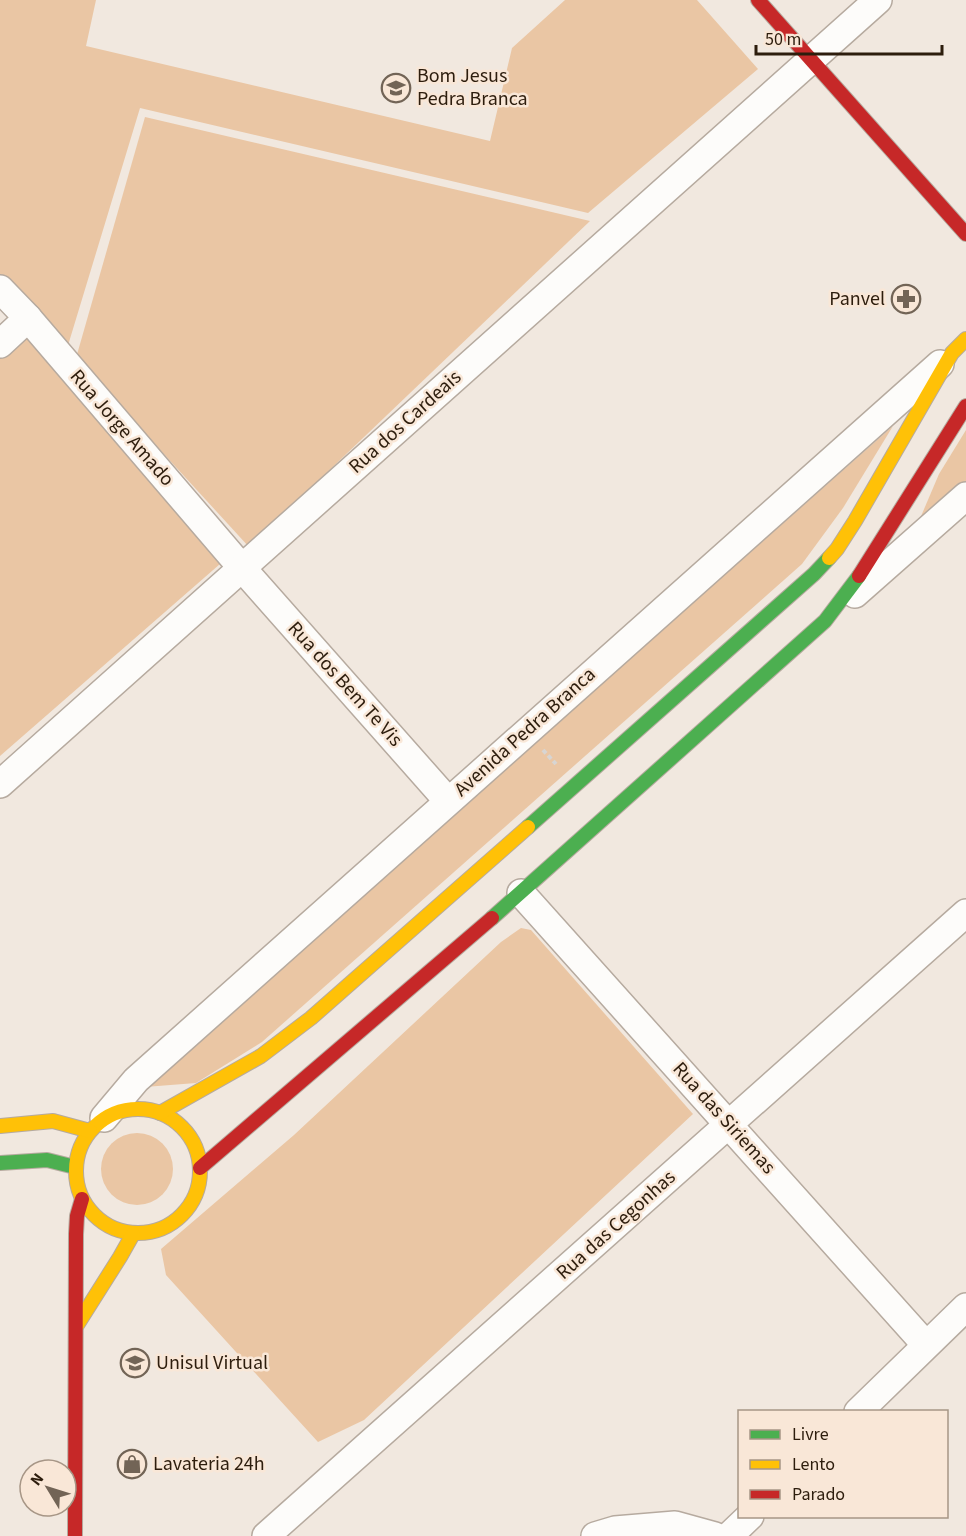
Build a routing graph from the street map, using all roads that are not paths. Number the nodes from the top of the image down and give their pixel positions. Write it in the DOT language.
graph roads {
  1 [pos="758,0"];
  2 [pos="878,0"];
  3 [pos="811,59"];
  4 [pos="966,234"];
  5 [pos="0,289"];
  6 [pos="28,318"];
  7 [pos="0,344"];
  8 [pos="959,346"];
  9 [pos="966,406"];
  10 [pos="966,496"];
  11 [pos="242,568"];
  12 [pos="825,621"];
  13 [pos="0,784"];
  14 [pos="448,801"];
  15 [pos="521,893"];
  16 [pos="966,913"];
  17 [pos="160,1113"];
  18 [pos="730,1124"];
  19 [pos="97,1125"];
  20 [pos="0,1126"];
  21 [pos="0,1163"];
  22 [pos="75,1167"];
  23 [pos="200,1168"];
  24 [pos="82,1199"];
  25 [pos="134,1234"];
  26 [pos="966,1307"];
  27 [pos="77,1325"];
  28 [pos="926,1345"];
  29 [pos="860,1410"];
  30 [pos="748,1518"];
  31 [pos="75,1536"];
  32 [pos="266,1536"];
  33 [pos="595,1536"];
  34 [pos="715,1536"];
  35 [pos="729,1536"];
  1 -- 3 [label="main road"];
  2 -- 3 [label="street, Rua dos Cardeais"];
  3 -- 4 [label="main road"];
  3 -- 11 [label="street, Rua dos Cardeais"];
  5 -- 6 [label="street, Rua Jorge Amado"];
  6 -- 7 [label="street"];
  6 -- 11 [label="street, Rua Jorge Amado"];
  8 -- 14 [label="street, Avenida Pedra Branca"];
  8 -- 17 [label="main road, Avenida Pedra Branca"];
  9 -- 12 [label="main road"];
  10 -- 12 [label="street"];
  11 -- 13 [label="street, Rua dos Cardeais"];
  11 -- 14 [label="street, Rua dos Bem Te Vis"];
  12 -- 15 [label="main road"];
  14 -- 19 [label="street, Avenida Pedra Branca"];
  15 -- 18 [label="street, Rua das Siriemas"];
  15 -- 23 [label="main road"];
  16 -- 18 [label="street, Rua das Cegonhas"];
  17 -- 19 [label="main road"];
  17 -- 23 [label="main road"];
  18 -- 28 [label="street, Rua das Siriemas"];
  18 -- 32 [label="street, Rua das Cegonhas"];
  19 -- 20 [label="main road"];
  19 -- 22 [label="main road"];
  21 -- 22 [label="main road"];
  22 -- 24 [label="main road"];
  23 -- 25 [label="main road"];
  24 -- 25 [label="main road"];
  24 -- 27 [label="main road"];
  25 -- 27 [label="main road"];
  26 -- 28 [label="street"];
  27 -- 31 [label="main road"];
  28 -- 29 [label="street"];
  30 -- 35 [label="street"];
  33 -- 34 [label="street"];
}
